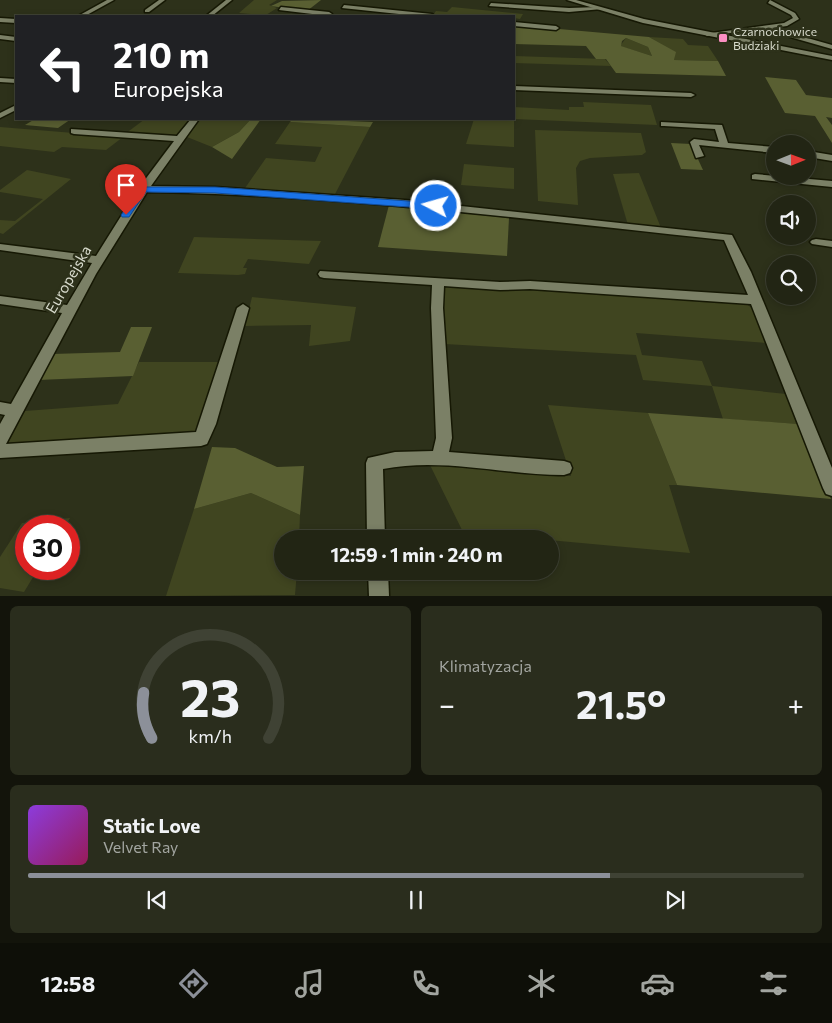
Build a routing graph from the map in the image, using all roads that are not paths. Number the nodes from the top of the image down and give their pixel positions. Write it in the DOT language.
graph roads {
  1 [pos="111,0"];
  2 [pos="162,0"];
  3 [pos="229,0"];
  4 [pos="570,0"];
  5 [pos="354,1"];
  6 [pos="770,2"];
  7 [pos="491,5"];
  8 [pos="344,7"];
  9 [pos="281,9"];
  10 [pos="599,9"];
  11 [pos="147,12"];
  12 [pos="83,15"];
  13 [pos="210,15"];
  14 [pos="327,15"];
  15 [pos="422,15"];
  16 [pos="0,20"];
  17 [pos="15,21"];
  18 [pos="515,24"];
  19 [pos="556,28"];
  20 [pos="762,28"];
  21 [pos="707,34"];
  22 [pos="0,37"];
  23 [pos="15,38"];
  24 [pos="832,47"];
  25 [pos="832,58"];
  26 [pos="0,80"];
  27 [pos="15,81"];
  28 [pos="515,88"];
  29 [pos="691,95"];
  30 [pos="15,108"];
  31 [pos="0,116"];
  32 [pos="194,120"];
  33 [pos="664,124"];
  34 [pos="74,131"];
  35 [pos="179,139"];
  36 [pos="724,144"];
  37 [pos="766,149"];
  38 [pos="816,155"];
  39 [pos="699,156"];
  40 [pos="832,158"];
  41 [pos="755,177"];
  42 [pos="832,184"];
  43 [pos="143,189"];
  44 [pos="816,242"];
  45 [pos="832,244"];
  46 [pos="0,248"];
  47 [pos="98,260"];
  48 [pos="324,274"];
  49 [pos="438,282"];
  50 [pos="0,300"];
  51 [pos="755,300"];
  52 [pos="243,308"];
  53 [pos="70,310"];
  54 [pos="8,409"];
  55 [pos="0,439"];
  56 [pos="0,451"];
  57 [pos="439,458"];
  58 [pos="564,468"];
  59 [pos="832,488"];
  60 [pos="376,530"];
  61 [pos="378,580"];
  62 [pos="379,596"];
  1 -- 12 [label="street"];
  2 -- 11 [label="street"];
  3 -- 13 [label="street"];
  4 -- 10 [label="street"];
  5 -- 8 [label="street"];
  6 -- 20 [label="street"];
  7 -- 10 [label="street"];
  8 -- 14 [label="street"];
  8 -- 15 [label="street"];
  9 -- 14 [label="street"];
  10 -- 21 [label="street"];
  16 -- 17 [label="street"];
  18 -- 19 [label="street"];
  20 -- 21 [label="street"];
  20 -- 24 [label="street"];
  21 -- 25 [label="street"];
  22 -- 23 [label="street"];
  26 -- 27 [label="street"];
  28 -- 29 [label="street"];
  30 -- 31 [label="street"];
  32 -- 35 [label="street, Europejska"];
  33 -- 36 [label="street"];
  34 -- 35 [label="street"];
  35 -- 43 [label="street, Europejska"];
  36 -- 37 [label="street"];
  36 -- 39 [label="street"];
  38 -- 40 [label="street"];
  41 -- 42 [label="street"];
  43 -- 47 [label="street, Europejska"];
  43 -- 51 [label="street"];
  44 -- 45 [label="street"];
  46 -- 47 [label="street"];
  47 -- 53 [label="street, Europejska"];
  48 -- 49 [label="street"];
  49 -- 51 [label="street"];
  49 -- 57 [label="street"];
  50 -- 53 [label="street"];
  51 -- 59 [label="street"];
  52 -- 56 [label="street"];
  53 -- 54 [label="street, Europejska"];
  54 -- 55 [label="street, Europejska"];
  57 -- 58 [label="street"];
  57 -- 60 [label="street"];
  61 -- 62 [label="street"];
}
